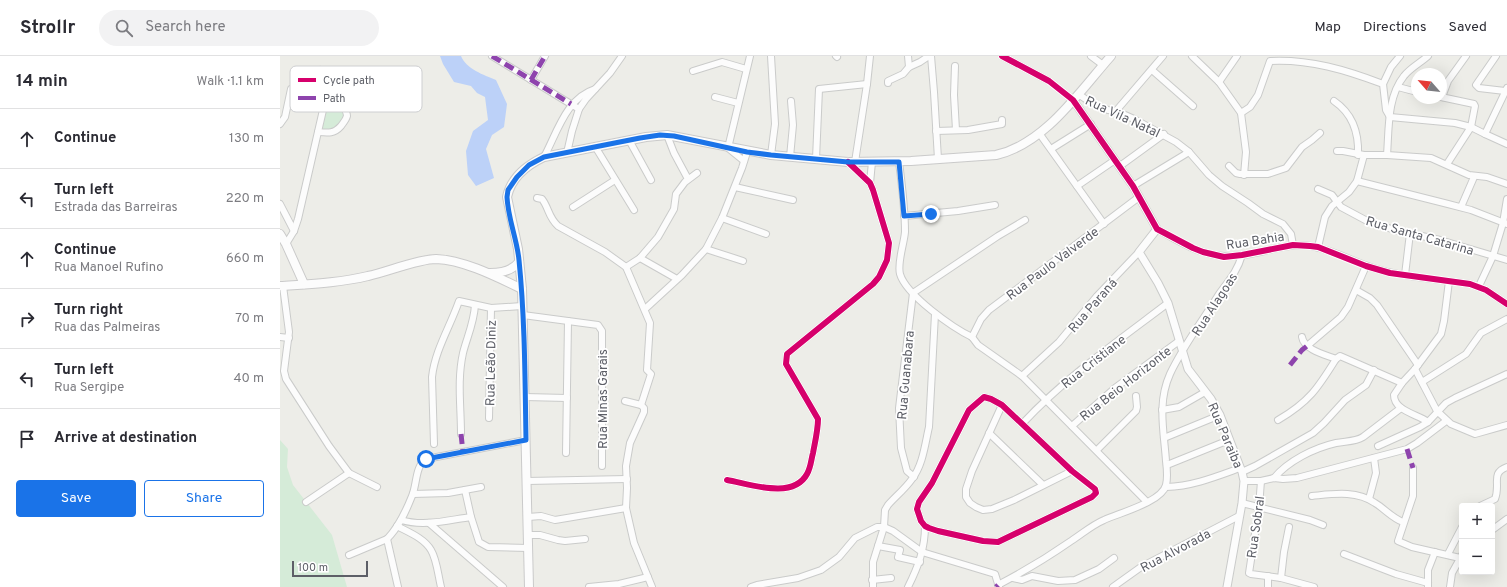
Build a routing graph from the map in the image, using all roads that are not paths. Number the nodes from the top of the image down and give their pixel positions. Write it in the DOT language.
graph roads {
  1 [pos="492,56"];
  2 [pos="546,56"];
  3 [pos="622,56"];
  4 [pos="750,56"];
  5 [pos="771,56"];
  6 [pos="870,56"];
  7 [pos="908,56"];
  8 [pos="930,56"];
  9 [pos="1002,56"];
  10 [pos="1091,56"];
  11 [pos="1111,56"];
  12 [pos="1163,56"];
  13 [pos="1192,56"];
  14 [pos="1237,56"];
  15 [pos="1400,56"];
  16 [pos="1428,56"];
  17 [pos="1466,56"];
  18 [pos="1496,56"];
  19 [pos="1104,65"];
  20 [pos="955,66"];
  21 [pos="909,67"];
  22 [pos="746,69"];
  23 [pos="1152,70"];
  24 [pos="693,71"];
  25 [pos="531,80"];
  26 [pos="1219,82"];
  27 [pos="888,83"];
  28 [pos="1447,83"];
  29 [pos="867,84"];
  30 [pos="1383,84"];
  31 [pos="1398,87"];
  32 [pos="596,89"];
  33 [pos="1411,90"];
  34 [pos="1506,90"];
  35 [pos="290,94"];
  36 [pos="715,97"];
  37 [pos="1076,97"];
  38 [pos="1447,98"];
  39 [pos="792,101"];
  40 [pos="1334,101"];
  41 [pos="738,103"];
  42 [pos="571,104"];
  43 [pos="1193,106"];
  44 [pos="579,109"];
  45 [pos="1116,111"];
  46 [pos="324,112"];
  47 [pos="346,112"];
  48 [pos="1241,113"];
  49 [pos="1390,117"];
  50 [pos="1002,120"];
  51 [pos="280,124"];
  52 [pos="1091,124"];
  53 [pos="1471,127"];
  54 [pos="956,130"];
  55 [pos="936,131"];
  56 [pos="318,132"];
  57 [pos="1039,133"];
  58 [pos="1320,133"];
  59 [pos="1164,134"];
  60 [pos="1485,134"];
  61 [pos="668,135"];
  62 [pos="629,140"];
  63 [pos="1507,144"];
  64 [pos="596,148"];
  65 [pos="728,148"];
  66 [pos="1051,149"];
  67 [pos="1337,151"];
  68 [pos="747,152"];
  69 [pos="1189,152"];
  70 [pos="567,153"];
  71 [pos="771,155"];
  72 [pos="1361,155"];
  73 [pos="1387,155"];
  74 [pos="544,157"];
  75 [pos="790,157"];
  76 [pos="816,159"];
  77 [pos="938,159"];
  78 [pos="744,161"];
  79 [pos="852,162"];
  80 [pos="872,162"];
  81 [pos="899,162"];
  82 [pos="1117,163"];
  83 [pos="1447,164"];
  84 [pos="1229,166"];
  85 [pos="696,173"];
  86 [pos="1244,175"];
  87 [pos="1474,177"];
  88 [pos="688,179"];
  89 [pos="615,180"];
  90 [pos="651,180"];
  91 [pos="1357,182"];
  92 [pos="870,183"];
  93 [pos="1507,184"];
  94 [pos="1077,186"];
  95 [pos="1133,186"];
  96 [pos="735,187"];
  97 [pos="1318,189"];
  98 [pos="1139,197"];
  99 [pos="537,198"];
  100 [pos="1507,199"];
  101 [pos="793,200"];
  102 [pos="1337,201"];
  103 [pos="280,204"];
  104 [pos="995,205"];
  105 [pos="573,207"];
  106 [pos="1461,208"];
  107 [pos="634,210"];
  108 [pos="904,216"];
  109 [pos="722,218"];
  110 [pos="1025,220"];
  111 [pos="1505,223"];
  112 [pos="1104,224"];
  113 [pos="1157,229"];
  114 [pos="294,231"];
  115 [pos="1410,233"];
  116 [pos="280,234"];
  117 [pos="766,234"];
  118 [pos="286,244"];
  119 [pos="1292,245"];
  120 [pos="1318,247"];
  121 [pos="706,249"];
  122 [pos="1139,252"];
  123 [pos="1242,255"];
  124 [pos="1493,256"];
  125 [pos="640,258"];
  126 [pos="1507,260"];
  127 [pos="743,261"];
  128 [pos="519,262"];
  129 [pos="1366,266"];
  130 [pos="626,267"];
  131 [pos="486,273"];
  132 [pos="1405,275"];
  133 [pos="677,279"];
  134 [pos="1449,281"];
  135 [pos="304,284"];
  136 [pos="282,286"];
  137 [pos="1479,286"];
  138 [pos="522,289"];
  139 [pos="1356,290"];
  140 [pos="913,293"];
  141 [pos="1168,303"];
  142 [pos="1507,304"];
  143 [pos="475,305"];
  144 [pos="491,308"];
  145 [pos="523,310"];
  146 [pos="645,310"];
  147 [pos="935,314"];
  148 [pos="1507,319"];
  149 [pos="568,322"];
  150 [pos="280,337"];
  151 [pos="972,337"];
  152 [pos="1302,337"];
  153 [pos="288,338"];
  154 [pos="1179,341"];
  155 [pos="1307,346"];
  156 [pos="1183,351"];
  157 [pos="1336,358"];
  158 [pos="1417,367"];
  159 [pos="1374,370"];
  160 [pos="1507,374"];
  161 [pos="1022,376"];
  162 [pos="1422,382"];
  163 [pos="1402,383"];
  164 [pos="1205,392"];
  165 [pos="1136,396"];
  166 [pos="525,397"];
  167 [pos="567,398"];
  168 [pos="1046,399"];
  169 [pos="625,401"];
  170 [pos="641,405"];
  171 [pos="1002,405"];
  172 [pos="1401,408"];
  173 [pos="1162,410"];
  174 [pos="1437,411"];
  175 [pos="1220,415"];
  176 [pos="489,418"];
  177 [pos="1278,420"];
  178 [pos="1446,421"];
  179 [pos="1428,422"];
  180 [pos="1023,423"];
  181 [pos="1507,425"];
  182 [pos="1072,426"];
  183 [pos="989,433"];
  184 [pos="462,434"];
  185 [pos="1164,438"];
  186 [pos="526,440"];
  187 [pos="1229,440"];
  188 [pos="434,444"];
  189 [pos="1378,446"];
  190 [pos="1097,450"];
  191 [pos="566,453"];
  192 [pos="1374,458"];
  193 [pos="1167,465"];
  194 [pos="602,466"];
  195 [pos="1507,467"];
  196 [pos="1413,468"];
  197 [pos="1241,470"];
  198 [pos="1072,471"];
  199 [pos="349,473"];
  200 [pos="914,477"];
  201 [pos="1274,478"];
  202 [pos="627,479"];
  203 [pos="727,480"];
  204 [pos="527,481"];
  205 [pos="1244,481"];
  206 [pos="1261,481"];
  207 [pos="1043,485"];
  208 [pos="377,487"];
  209 [pos="481,487"];
  210 [pos="1166,487"];
  211 [pos="465,490"];
  212 [pos="413,494"];
  213 [pos="1312,496"];
  214 [pos="1369,499"];
  215 [pos="306,502"];
  216 [pos="1147,502"];
  217 [pos="1242,503"];
  218 [pos="1486,503"];
  219 [pos="1259,507"];
  220 [pos="626,508"];
  221 [pos="1239,516"];
  222 [pos="471,517"];
  223 [pos="528,517"];
  224 [pos="1507,519"];
  225 [pos="401,520"];
  226 [pos="1403,522"];
  227 [pos="429,523"];
  228 [pos="1323,525"];
  229 [pos="397,526"];
  230 [pos="925,526"];
  231 [pos="884,527"];
  232 [pos="1290,527"];
  233 [pos="1495,528"];
  234 [pos="1459,533"];
  235 [pos="528,535"];
  236 [pos="387,539"];
  237 [pos="585,539"];
  238 [pos="878,546"];
  239 [pos="528,548"];
  240 [pos="922,552"];
  241 [pos="1435,552"];
  242 [pos="1344,554"];
  243 [pos="1448,554"];
  244 [pos="349,555"];
  245 [pos="1459,556"];
  246 [pos="1114,558"];
  247 [pos="1459,560"];
  248 [pos="920,562"];
  249 [pos="1268,576"];
  250 [pos="648,577"];
  251 [pos="891,578"];
  252 [pos="1013,578"];
  253 [pos="1282,578"];
  254 [pos="872,584"];
  255 [pos="1428,585"];
  256 [pos="998,586"];
  257 [pos="398,587"];
  258 [pos="441,587"];
  259 [pos="503,587"];
  260 [pos="529,587"];
  261 [pos="589,587"];
  262 [pos="652,587"];
  263 [pos="751,587"];
  264 [pos="908,587"];
  265 [pos="1113,587"];
  266 [pos="1227,587"];
  267 [pos="1268,587"];
  268 [pos="1314,587"];
  269 [pos="1450,587"];
  1 -- 25 [label="street"];
  2 -- 25 [label="street"];
  3 -- 32 [label="street"];
  4 -- 22 [label="street"];
  5 -- 71 [label="street"];
  6 -- 29 [label="street"];
  7 -- 21 [label="street"];
  8 -- 21 [label="street"];
  8 -- 55 [label="street"];
  9 -- 37 [label="street, Rua Vila Natal"];
  10 -- 19 [label="street"];
  11 -- 19 [label="main road"];
  12 -- 23 [label="street"];
  13 -- 26 [label="street"];
  14 -- 26 [label="street"];
  15 -- 30 [label="street"];
  16 -- 31 [label="street"];
  17 -- 28 [label="street"];
  18 -- 34 [label="street"];
  19 -- 37 [label="main road"];
  20 -- 54 [label="street"];
  21 -- 27 [label="street"];
  22 -- 24 [label="street"];
  22 -- 41 [label="street"];
  23 -- 43 [label="street"];
  23 -- 45 [label="street"];
  25 -- 42 [label="street"];
  26 -- 48 [label="street"];
  29 -- 76 [label="street"];
  29 -- 79 [label="street"];
  30 -- 48 [label="street"];
  30 -- 49 [label="street"];
  31 -- 33 [label="street"];
  31 -- 49 [label="street"];
  32 -- 42 [label="street"];
  32 -- 44 [label="street"];
  34 -- 60 [label="street"];
  35 -- 51 [label="street"];
  36 -- 41 [label="street"];
  37 -- 45 [label="street, Rua Vila Natal"];
  37 -- 52 [label="street"];
  37 -- 57 [label="main road"];
  38 -- 53 [label="street"];
  39 -- 75 [label="street"];
  40 -- 72 [label="street"];
  41 -- 65 [label="street"];
  42 -- 44 [label="street"];
  42 -- 74 [label="street"];
  44 -- 70 [label="street"];
  45 -- 59 [label="street, Rua Vila Natal"];
  46 -- 56 [label="street"];
  47 -- 56 [label="street"];
  48 -- 86 [label="street"];
  49 -- 53 [label="street"];
  49 -- 73 [label="street"];
  50 -- 54 [label="street"];
  52 -- 66 [label="street"];
  52 -- 82 [label="street"];
  53 -- 60 [label="street"];
  53 -- 83 [label="street"];
  54 -- 55 [label="street"];
  55 -- 77 [label="street"];
  56 -- 114 [label="street"];
  57 -- 66 [label="street"];
  57 -- 77 [label="main road"];
  58 -- 86 [label="street"];
  59 -- 69 [label="street, Rua Vila Natal"];
  59 -- 82 [label="street"];
  60 -- 63 [label="street"];
  61 -- 62 [label="main road"];
  61 -- 65 [label="main road"];
  61 -- 88 [label="street"];
  62 -- 64 [label="main road"];
  62 -- 90 [label="street"];
  64 -- 70 [label="main road"];
  64 -- 89 [label="street"];
  65 -- 68 [label="main road"];
  65 -- 78 [label="street"];
  66 -- 94 [label="street"];
  67 -- 72 [label="street"];
  68 -- 71 [label="main road"];
  68 -- 78 [label="street"];
  69 -- 95 [label="street"];
  69 -- 119 [label="street, Rua Vila Natal"];
  70 -- 74 [label="main road"];
  71 -- 75 [label="main road"];
  72 -- 73 [label="street"];
  72 -- 91 [label="street"];
  73 -- 83 [label="street"];
  74 -- 128 [label="main road"];
  75 -- 76 [label="main road"];
  76 -- 79 [label="main road"];
  77 -- 81 [label="main road"];
  78 -- 96 [label="street"];
  79 -- 80 [label="main road"];
  79 -- 92 [label="street"];
  80 -- 81 [label="main road"];
  80 -- 92 [label="street"];
  81 -- 108 [label="street"];
  82 -- 94 [label="street"];
  82 -- 95 [label="street"];
  83 -- 87 [label="street"];
  84 -- 86 [label="street"];
  85 -- 88 [label="street"];
  87 -- 93 [label="street"];
  87 -- 106 [label="street"];
  88 -- 125 [label="street"];
  89 -- 105 [label="street"];
  89 -- 107 [label="street"];
  91 -- 102 [label="street"];
  91 -- 106 [label="street"];
  92 -- 203 [label="street"];
  94 -- 112 [label="street"];
  95 -- 98 [label="street"];
  96 -- 101 [label="street"];
  96 -- 109 [label="street"];
  97 -- 102 [label="street, Rua Santa Catarina"];
  98 -- 112 [label="street, Rua Paulo Valverde"];
  98 -- 113 [label="street"];
  99 -- 130 [label="street"];
  100 -- 111 [label="street"];
  102 -- 115 [label="street, Rua Santa Catarina"];
  102 -- 120 [label="street"];
  103 -- 114 [label="street"];
  104 -- 108 [label="street"];
  106 -- 111 [label="street"];
  108 -- 140 [label="street"];
  109 -- 117 [label="street"];
  109 -- 121 [label="street"];
  110 -- 140 [label="street"];
  111 -- 124 [label="street"];
  112 -- 151 [label="street, Rua Paulo Valverde"];
  113 -- 122 [label="street, Rua Paraná"];
  113 -- 123 [label="street, Rua Bahia"];
  114 -- 118 [label="street"];
  115 -- 124 [label="street, Rua Santa Catarina"];
  115 -- 132 [label="street"];
  116 -- 118 [label="main road"];
  118 -- 135 [label="main road"];
  119 -- 120 [label="street, Rua Bahia"];
  119 -- 123 [label="street, Rua Bahia"];
  120 -- 129 [label="street, Rua Bahia"];
  121 -- 127 [label="street"];
  121 -- 133 [label="street"];
  122 -- 141 [label="street, Rua Paraiba"];
  122 -- 161 [label="street, Rua Paraná"];
  123 -- 156 [label="street, Rua Alagoas"];
  124 -- 126 [label="street, Rua Santa Catarina"];
  124 -- 137 [label="street"];
  125 -- 130 [label="street"];
  125 -- 133 [label="street"];
  128 -- 131 [label="main road"];
  128 -- 138 [label="main road"];
  129 -- 132 [label="street, Rua Bahia"];
  129 -- 139 [label="street"];
  130 -- 146 [label="street"];
  131 -- 135 [label="main road"];
  131 -- 138 [label="main road"];
  132 -- 134 [label="street, Rua Bahia"];
  133 -- 146 [label="street"];
  134 -- 137 [label="street, Rua Bahia"];
  134 -- 158 [label="street"];
  135 -- 136 [label="main road"];
  136 -- 153 [label="street"];
  137 -- 142 [label="street, Rua Bahia"];
  138 -- 145 [label="main road"];
  139 -- 155 [label="street"];
  139 -- 158 [label="street"];
  140 -- 147 [label="street"];
  140 -- 200 [label="street, Rua Guanabara"];
  141 -- 154 [label="street, Rua Paraiba"];
  141 -- 168 [label="street, Rua Cristiane"];
  143 -- 144 [label="street"];
  143 -- 184 [label="street"];
  143 -- 188 [label="street"];
  144 -- 145 [label="street"];
  144 -- 176 [label="street, Rua Leão Diniz"];
  145 -- 149 [label="street"];
  145 -- 166 [label="main road"];
  146 -- 170 [label="street"];
  147 -- 151 [label="street"];
  147 -- 200 [label="street"];
  148 -- 162 [label="street"];
  149 -- 167 [label="street"];
  149 -- 194 [label="street, Rua Minas Garais"];
  150 -- 153 [label="street"];
  151 -- 161 [label="street"];
  152 -- 155 [label="street"];
  153 -- 199 [label="street"];
  154 -- 156 [label="street, Rua Paraiba"];
  154 -- 182 [label="street, Rua Beio Horizonte"];
  155 -- 157 [label="street"];
  156 -- 164 [label="street, Rua Paraiba"];
  156 -- 173 [label="street, Rua Alagoas"];
  157 -- 159 [label="street"];
  157 -- 177 [label="street"];
  158 -- 162 [label="street"];
  158 -- 163 [label="street"];
  159 -- 163 [label="street"];
  159 -- 197 [label="street"];
  160 -- 174 [label="street"];
  161 -- 168 [label="street"];
  162 -- 174 [label="street"];
  163 -- 172 [label="street"];
  164 -- 173 [label="street"];
  164 -- 175 [label="street, Rua Paraiba"];
  165 -- 190 [label="street"];
  166 -- 167 [label="street"];
  166 -- 186 [label="main road"];
  167 -- 191 [label="street"];
  168 -- 180 [label="street, Rua Cristiane"];
  168 -- 182 [label="street"];
  169 -- 170 [label="street"];
  170 -- 202 [label="street"];
  171 -- 180 [label="street"];
  171 -- 183 [label="street"];
  171 -- 230 [label="street"];
  172 -- 179 [label="street"];
  172 -- 201 [label="street"];
  173 -- 185 [label="street, Rua Alagoas"];
  174 -- 178 [label="street"];
  174 -- 179 [label="street"];
  175 -- 185 [label="street"];
  175 -- 187 [label="street, Rua Paraiba"];
  178 -- 181 [label="street"];
  178 -- 192 [label="street"];
  179 -- 189 [label="street"];
  180 -- 198 [label="street"];
  182 -- 190 [label="street"];
  183 -- 207 [label="street"];
  183 -- 207 [label="street"];
  185 -- 193 [label="street, Rua Alagoas"];
  186 -- 204 [label="main road"];
  186 -- 212 [label="street"];
  187 -- 193 [label="street"];
  187 -- 197 [label="street, Rua Paraiba"];
  190 -- 216 [label="street"];
  192 -- 201 [label="street"];
  192 -- 214 [label="street"];
  193 -- 210 [label="street, Rua Alagoas"];
  195 -- 218 [label="street"];
  196 -- 226 [label="street"];
  197 -- 205 [label="street, Rua Paraiba"];
  197 -- 210 [label="street"];
  198 -- 207 [label="street"];
  198 -- 230 [label="street"];
  199 -- 208 [label="street"];
  199 -- 215 [label="street"];
  200 -- 231 [label="street"];
  201 -- 206 [label="street"];
  202 -- 204 [label="street"];
  202 -- 220 [label="street"];
  204 -- 223 [label="main road"];
  205 -- 206 [label="street"];
  205 -- 217 [label="street, Rua Paraiba"];
  206 -- 219 [label="street, Rua Sobral"];
  209 -- 211 [label="street"];
  210 -- 216 [label="street"];
  211 -- 212 [label="street"];
  211 -- 222 [label="street"];
  212 -- 225 [label="street"];
  213 -- 214 [label="street"];
  214 -- 226 [label="street"];
  216 -- 252 [label="street"];
  217 -- 219 [label="street"];
  217 -- 221 [label="street, Rua Paraiba"];
  219 -- 228 [label="street"];
  219 -- 249 [label="street, Rua Sobral"];
  220 -- 223 [label="street"];
  220 -- 250 [label="street"];
  221 -- 265 [label="street, Rua Alvorada"];
  221 -- 266 [label="street, Rua Paraiba"];
  222 -- 227 [label="street"];
  222 -- 239 [label="street"];
  223 -- 235 [label="main road"];
  224 -- 233 [label="street"];
  225 -- 227 [label="street"];
  225 -- 229 [label="street"];
  226 -- 241 [label="street"];
  227 -- 259 [label="street"];
  229 -- 236 [label="street"];
  229 -- 258 [label="street"];
  230 -- 240 [label="street"];
  231 -- 238 [label="street"];
  231 -- 240 [label="street"];
  231 -- 263 [label="street"];
  232 -- 253 [label="street"];
  234 -- 243 [label="street"];
  235 -- 237 [label="street"];
  235 -- 239 [label="main road"];
  236 -- 244 [label="street"];
  236 -- 257 [label="street"];
  238 -- 248 [label="street"];
  238 -- 254 [label="street"];
  239 -- 260 [label="main road"];
  240 -- 248 [label="street"];
  240 -- 256 [label="street"];
  241 -- 243 [label="street"];
  241 -- 255 [label="street"];
  242 -- 255 [label="street"];
  243 -- 245 [label="street"];
  246 -- 252 [label="street"];
  247 -- 269 [label="street"];
  248 -- 264 [label="street"];
  249 -- 253 [label="street"];
  249 -- 267 [label="street"];
  250 -- 261 [label="street"];
  250 -- 262 [label="street"];
  251 -- 254 [label="street"];
  252 -- 256 [label="street"];
  253 -- 268 [label="street"];
}
